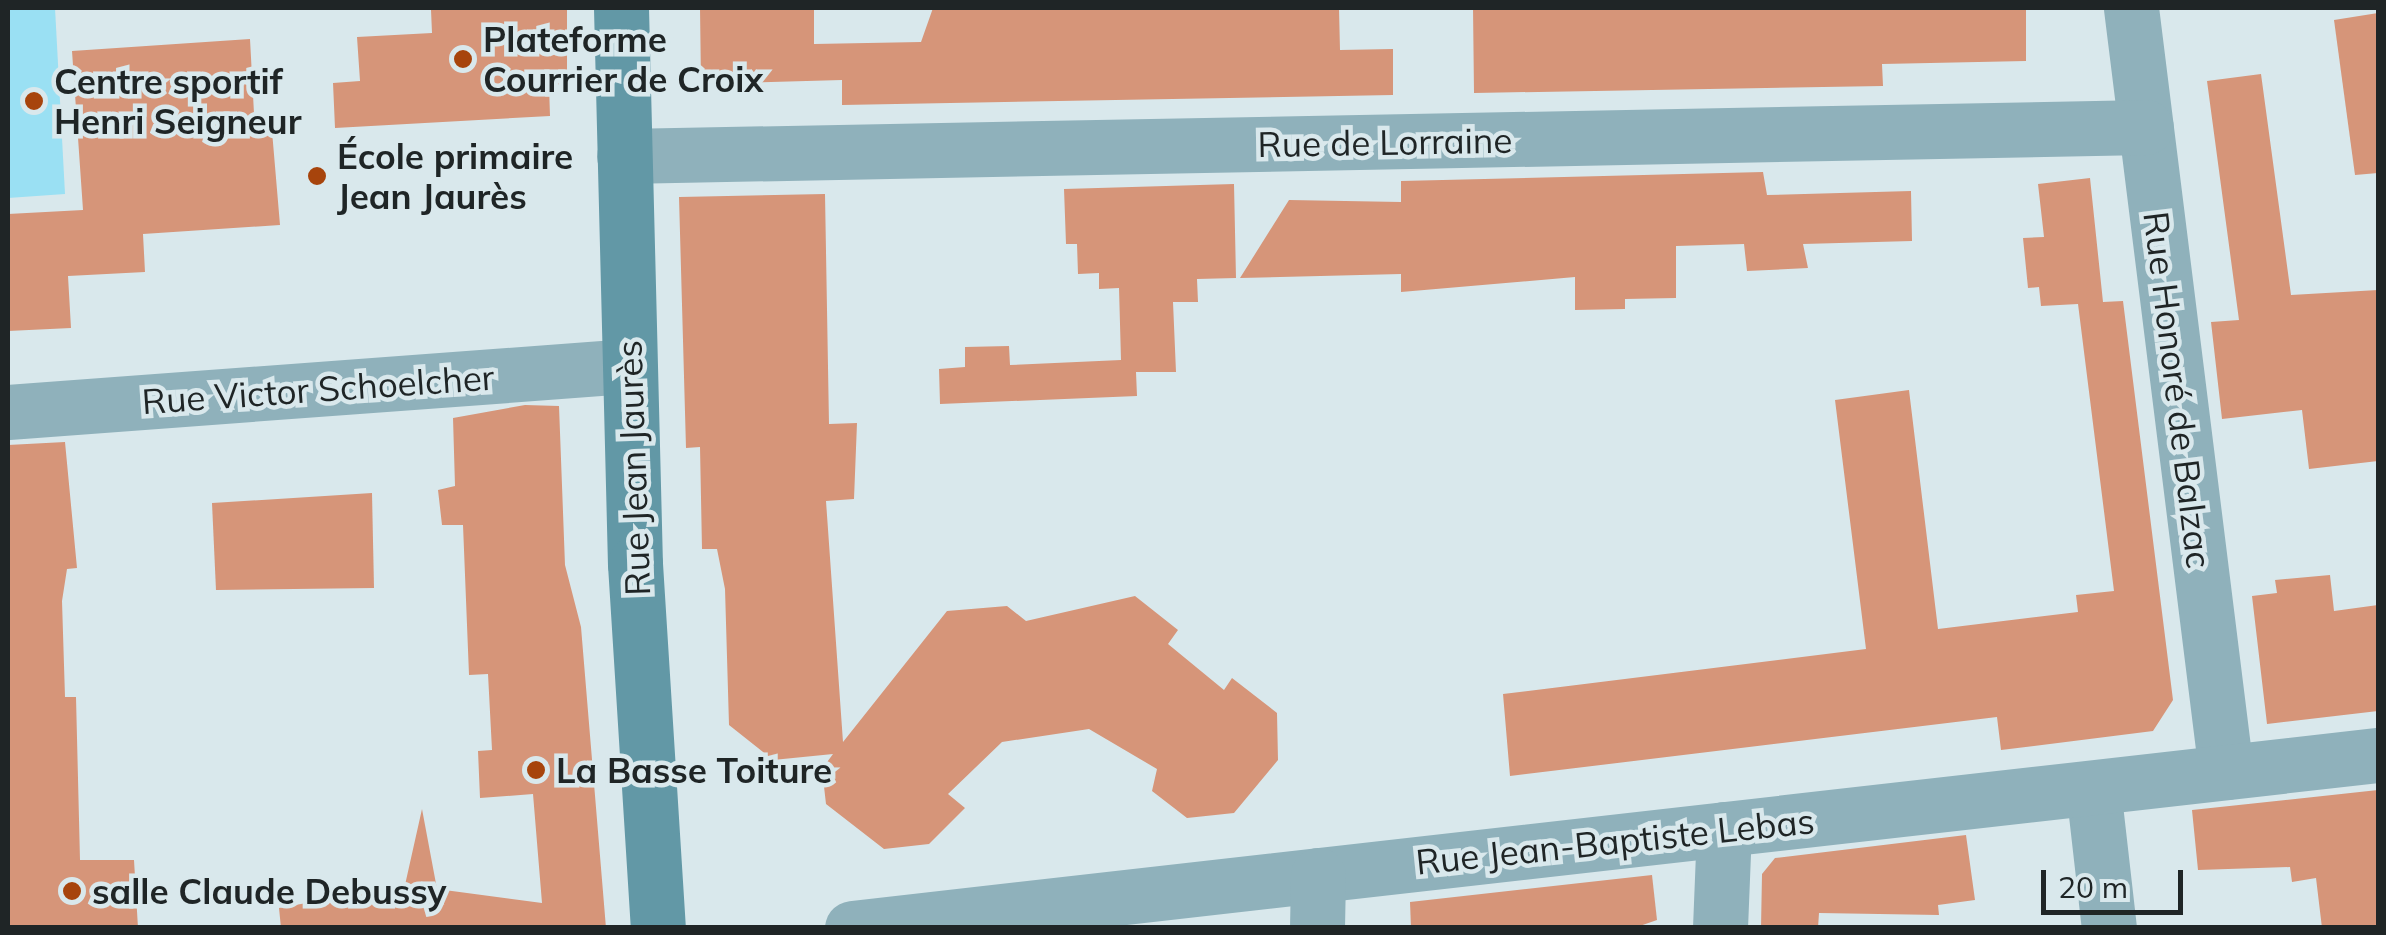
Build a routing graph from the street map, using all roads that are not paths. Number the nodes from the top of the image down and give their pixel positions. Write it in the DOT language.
graph roads {
  1 [pos="620,8"];
  2 [pos="2131,8"];
  3 [pos="2146,128"];
  4 [pos="624,156"];
  5 [pos="629,366"];
  6 [pos="8,412"];
  7 [pos="2378,755"];
  8 [pos="2226,772"];
  9 [pos="2093,788"];
  10 [pos="1724,829"];
  11 [pos="1318,901"];
  12 [pos="658,928"];
  13 [pos="852,928"];
  14 [pos="1720,928"];
  15 [pos="2109,928"];
  1 -- 4 [label="main road, Rue Jean Jaurès"];
  2 -- 3 [label="street, Rue Honoré de Balzac"];
  3 -- 4 [label="street, Rue de Lorraine"];
  3 -- 8 [label="street, Rue Honoré de Balzac"];
  4 -- 5 [label="main road, Rue Jean Jaurès"];
  5 -- 6 [label="street, Rue Victor Schoelcher"];
  5 -- 12 [label="main road, Rue Jean Jaurès"];
  7 -- 8 [label="street, Rue Jean-Baptiste Lebas"];
  8 -- 9 [label="street, Rue Jean-Baptiste Lebas"];
  9 -- 10 [label="street, Rue Jean-Baptiste Lebas"];
  9 -- 15 [label="street"];
  10 -- 11 [label="street, Rue Jean-Baptiste Lebas"];
  10 -- 14 [label="street"];
  11 -- 13 [label="street, Rue Jean-Baptiste Lebas"];
}
